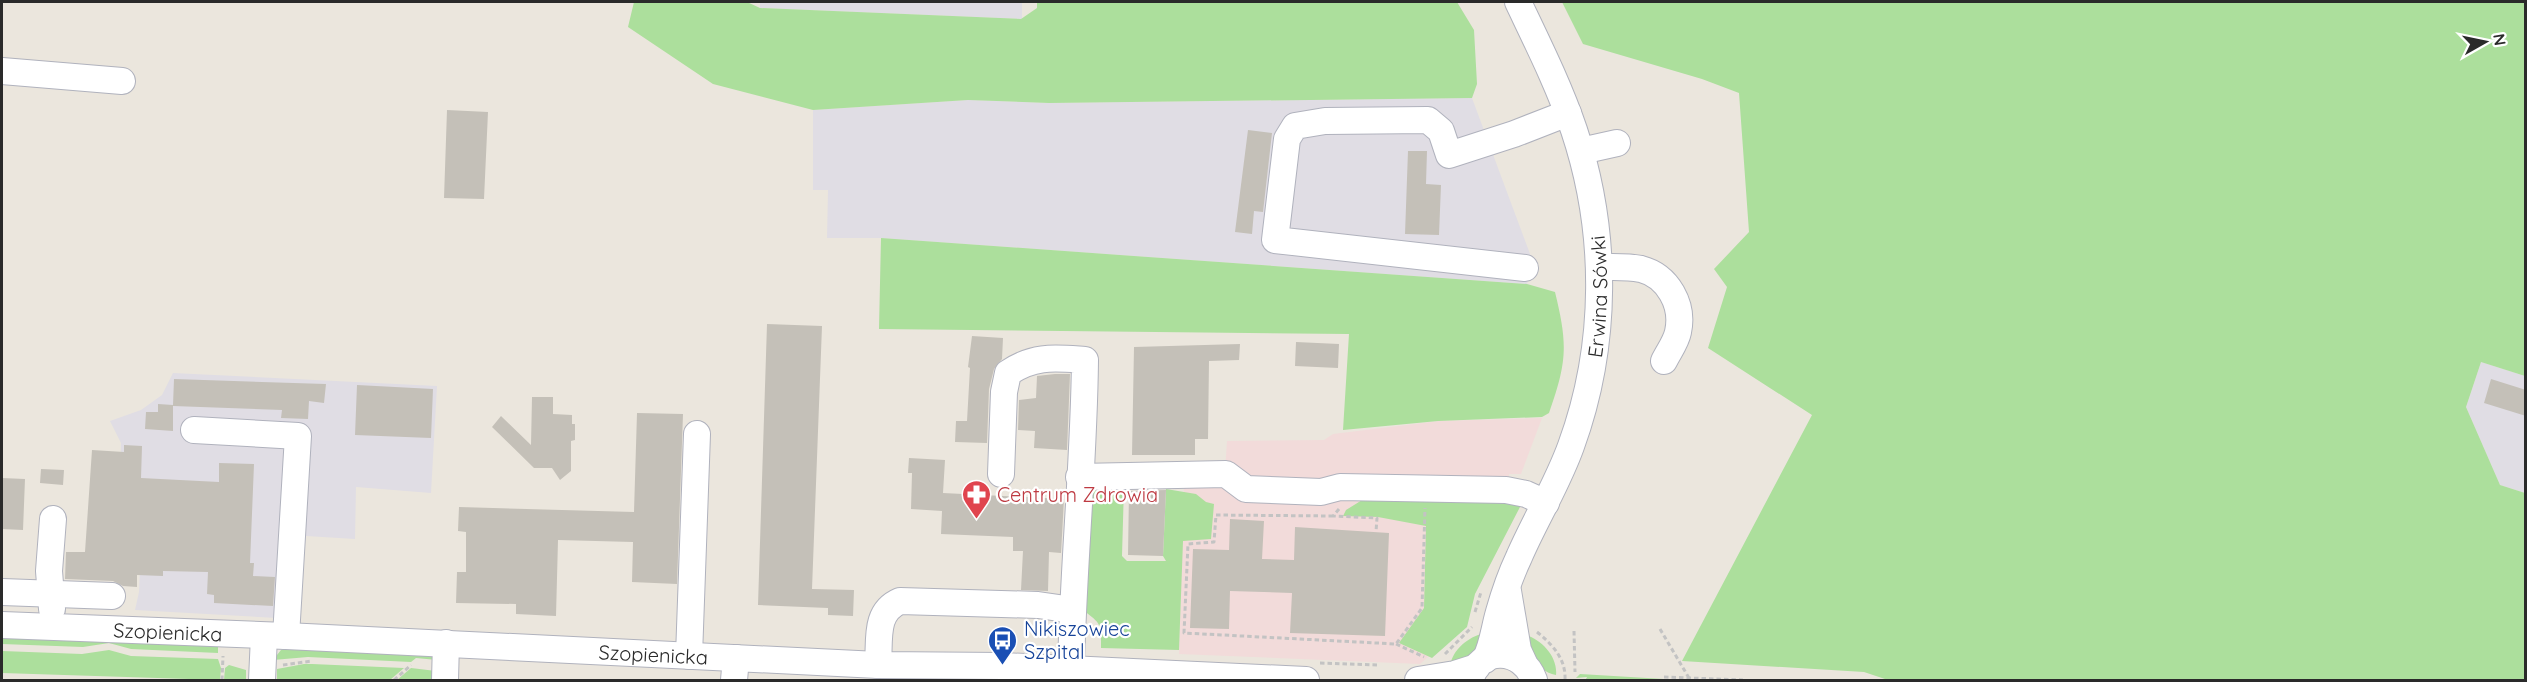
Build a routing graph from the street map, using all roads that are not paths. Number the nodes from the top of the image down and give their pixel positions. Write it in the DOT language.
graph roads {
  1 [pos="1518,2"];
  2 [pos="2,71"];
  3 [pos="122,81"];
  4 [pos="1568,113"];
  5 [pos="1617,143"];
  6 [pos="1581,151"];
  7 [pos="1599,267"];
  8 [pos="1525,268"];
  9 [pos="1664,361"];
  10 [pos="194,430"];
  11 [pos="697,434"];
  12 [pos="1001,474"];
  13 [pos="1079,477"];
  14 [pos="1546,503"];
  15 [pos="53,519"];
  16 [pos="1496,588"];
  17 [pos="2,592"];
  18 [pos="52,593"];
  19 [pos="112,596"];
  20 [pos="1073,610"];
  21 [pos="2,626"];
  22 [pos="51,627"];
  23 [pos="275,636"];
  24 [pos="446,644"];
  25 [pos="689,656"];
  26 [pos="878,665"];
  27 [pos="1477,669"];
  28 [pos="735,670"];
  29 [pos="1071,670"];
  30 [pos="1424,670"];
  31 [pos="1529,672"];
  32 [pos="269,673"];
  33 [pos="1566,676"];
  34 [pos="445,681"];
  35 [pos="1306,681"];
  1 -- 4 [label="street, Erwina Sówki"];
  2 -- 3 [label="street"];
  4 -- 6 [label="street, Erwina Sówki"];
  4 -- 8 [label="street"];
  5 -- 6 [label="street"];
  6 -- 7 [label="street, Erwina Sówki"];
  7 -- 9 [label="street"];
  7 -- 14 [label="street, Erwina Sówki"];
  10 -- 23 [label="street"];
  11 -- 25 [label="street"];
  12 -- 13 [label="street"];
  13 -- 14 [label="street"];
  13 -- 20 [label="street"];
  14 -- 16 [label="street, Erwina Sówki"];
  15 -- 18 [label="street"];
  16 -- 27 [label="street, Erwina Sówki"];
  16 -- 31 [label="street, Erwina Sówki"];
  17 -- 18 [label="street"];
  18 -- 19 [label="street"];
  18 -- 22 [label="street"];
  20 -- 26 [label="street"];
  20 -- 29 [label="street"];
  21 -- 22 [label="street, Szopienicka"];
  22 -- 23 [label="street, Szopienicka"];
  23 -- 24 [label="street, Szopienicka"];
  23 -- 32 [label="street"];
  24 -- 25 [label="street, Szopienicka"];
  24 -- 34 [label="street"];
  25 -- 28 [label="street, Szopienicka"];
  26 -- 28 [label="street, Szopienicka"];
  26 -- 29 [label="street, Szopienicka"];
  27 -- 30 [label="street"];
  27 -- 31 [label="street"];
  29 -- 35 [label="street, Szopienicka"];
  31 -- 33 [label="street"];
}
